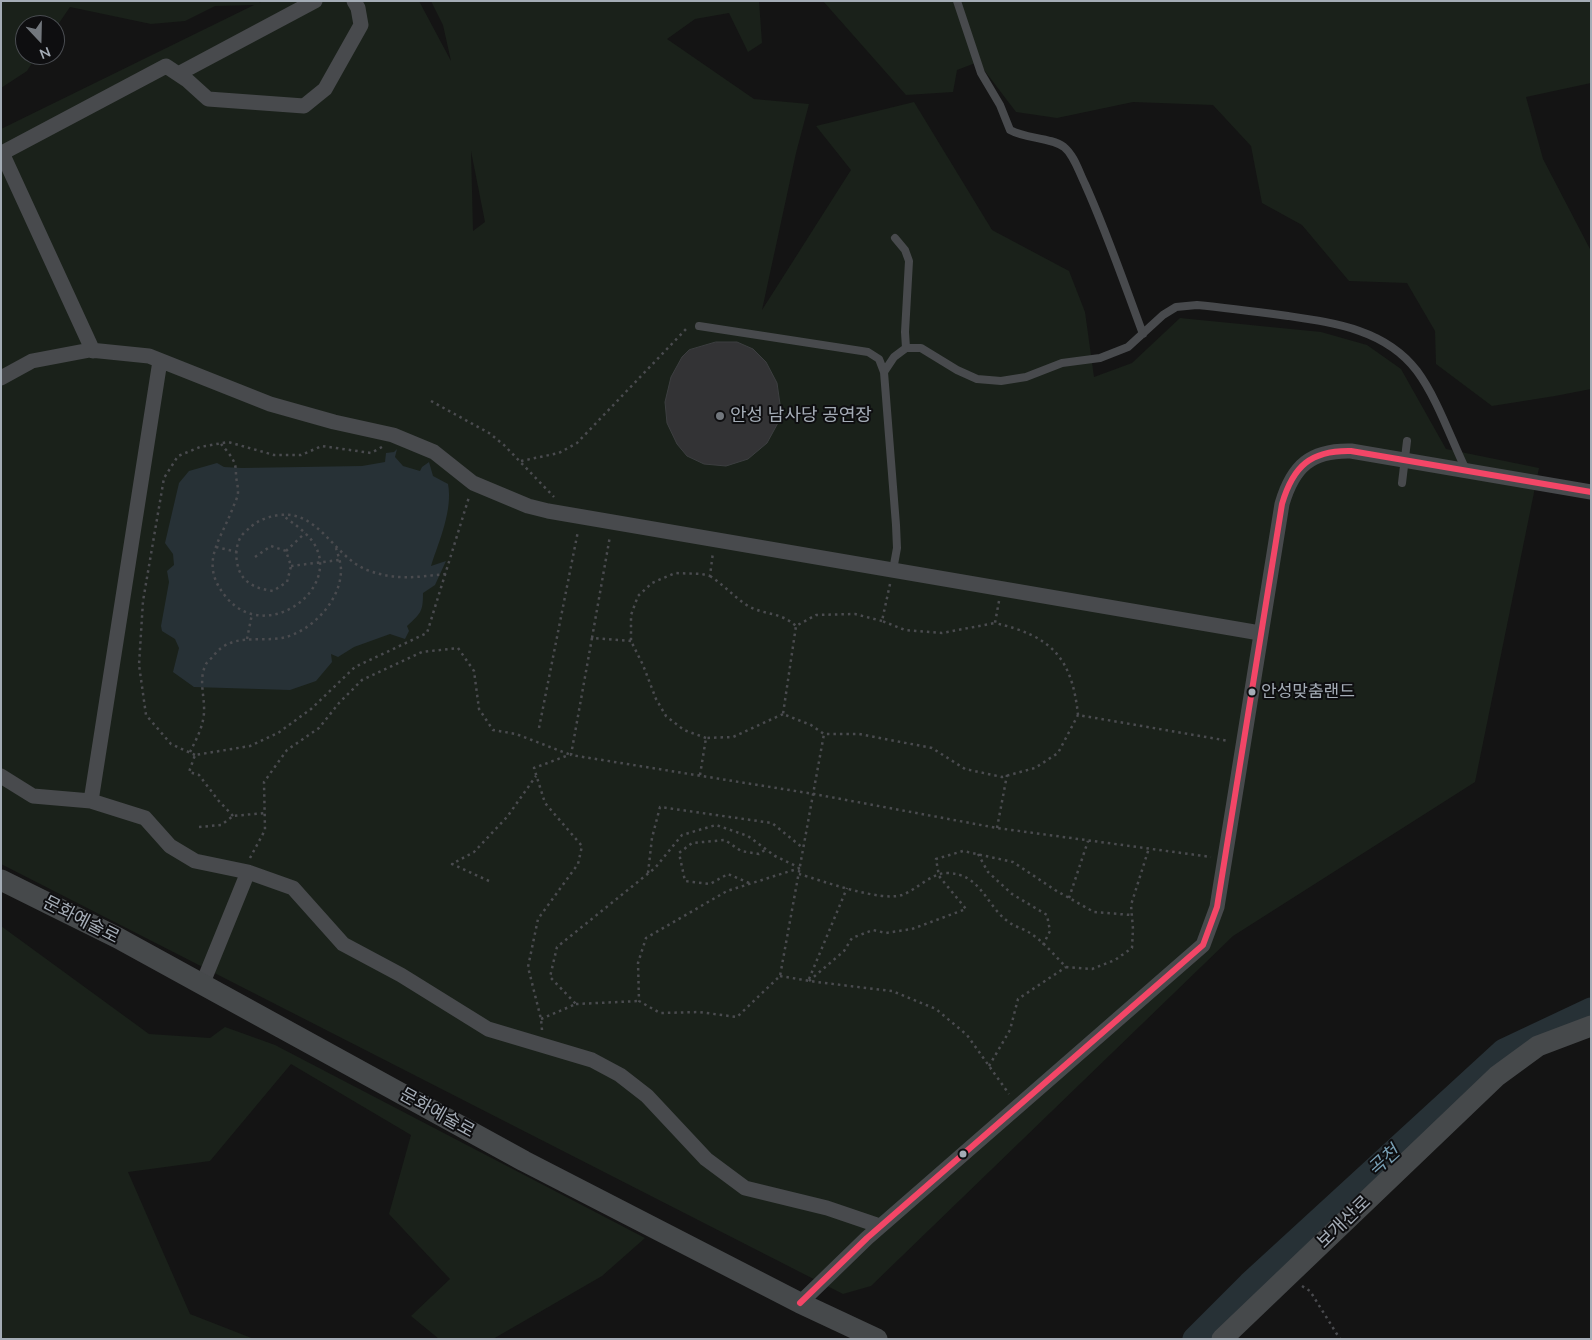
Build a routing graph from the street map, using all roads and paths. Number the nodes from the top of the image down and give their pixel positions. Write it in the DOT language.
graph roads {
  1 [pos="315,1"];
  2 [pos="354,1"];
  3 [pos="957,1"];
  4 [pos="178,74"];
  5 [pos="895,238"];
  6 [pos="699,326"];
  7 [pos="1142,334"];
  8 [pos="906,348"];
  9 [pos="93,351"];
  10 [pos="160,361"];
  11 [pos="884,372"];
  12 [pos="1,378"];
  13 [pos="432,401"];
  14 [pos="397,437"];
  15 [pos="1407,441"];
  16 [pos="221,444"];
  17 [pos="520,462"];
  18 [pos="1405,462"];
  19 [pos="1467,472"];
  20 [pos="1402,483"];
  21 [pos="473,484"];
  22 [pos="1591,492"];
  23 [pos="558,502"];
  24 [pos="281,515"];
  25 [pos="581,517"];
  26 [pos="612,522"];
  27 [pos="305,533"];
  28 [pos="714,540"];
  29 [pos="216,546"];
  30 [pos="336,547"];
  31 [pos="286,550"];
  32 [pos="237,552"];
  33 [pos="255,557"];
  34 [pos="339,560"];
  35 [pos="291,566"];
  36 [pos="893,570"];
  37 [pos="446,574"];
  38 [pos="710,576"];
  39 [pos="1001,589"];
  40 [pos="252,614"];
  41 [pos="882,621"];
  42 [pos="995,623"];
  43 [pos="796,626"];
  44 [pos="1260,633"];
  45 [pos="592,638"];
  46 [pos="247,640"];
  47 [pos="631,641"];
  48 [pos="783,714"];
  49 [pos="1078,715"];
  50 [pos="538,728"];
  51 [pos="824,734"];
  52 [pos="706,738"];
  53 [pos="1243,743"];
  54 [pos="190,752"];
  55 [pos="195,755"];
  56 [pos="571,755"];
  57 [pos="700,775"];
  58 [pos="1007,775"];
  59 [pos="1,776"];
  60 [pos="536,776"];
  61 [pos="814,794"];
  62 [pos="91,801"];
  63 [pos="265,813"];
  64 [pos="233,816"];
  65 [pos="199,827"];
  66 [pos="997,828"];
  67 [pos="1088,841"];
  68 [pos="803,848"];
  69 [pos="1149,848"];
  70 [pos="766,849"];
  71 [pos="978,854"];
  72 [pos="1224,859"];
  73 [pos="800,868"];
  74 [pos="246,871"];
  75 [pos="648,873"];
  76 [pos="799,874"];
  77 [pos="939,876"];
  78 [pos="1,880"];
  79 [pos="489,881"];
  80 [pos="750,884"];
  81 [pos="847,888"];
  82 [pos="1069,898"];
  83 [pos="1132,915"];
  84 [pos="1043,945"];
  85 [pos="1066,967"];
  86 [pos="780,976"];
  87 [pos="809,981"];
  88 [pos="202,984"];
  89 [pos="639,1001"];
  90 [pos="576,1004"];
  91 [pos="541,1019"];
  92 [pos="1588,1029"];
  93 [pos="542,1044"];
  94 [pos="989,1066"];
  95 [pos="1018,1106"];
  96 [pos="880,1226"];
  97 [pos="1287,1278"];
  98 [pos="800,1303"];
  99 [pos="877,1339"];
  100 [pos="1222,1339"];
  101 [pos="1340,1339"];
  1 -- 4 [label="street"];
  2 -- 4 [label="street"];
  3 -- 7 [label="lane"];
  4 -- 9 [label="street"];
  5 -- 8 [label="lane"];
  6 -- 11 [label="lane"];
  6 -- 17 [label="path"];
  7 -- 8 [label="lane"];
  7 -- 19 [label="lane"];
  8 -- 11 [label="lane"];
  9 -- 10 [label="street"];
  9 -- 12 [label="street"];
  10 -- 14 [label="street"];
  10 -- 62 [label="street"];
  11 -- 36 [label="lane"];
  13 -- 17 [label="path"];
  14 -- 16 [label="path"];
  14 -- 21 [label="street"];
  15 -- 18 [label="lane"];
  16 -- 29 [label="path"];
  16 -- 54 [label="path"];
  17 -- 23 [label="path"];
  18 -- 19 [label="street"];
  18 -- 20 [label="lane"];
  18 -- 44 [label="street"];
  19 -- 22 [label="street"];
  21 -- 25 [label="street"];
  21 -- 37 [label="path"];
  24 -- 27 [label="path"];
  24 -- 30 [label="path"];
  24 -- 32 [label="path"];
  25 -- 26 [label="street"];
  25 -- 50 [label="path"];
  26 -- 28 [label="street"];
  26 -- 45 [label="path"];
  27 -- 31 [label="path"];
  27 -- 40 [label="path"];
  28 -- 36 [label="street"];
  28 -- 38 [label="path"];
  29 -- 32 [label="path"];
  29 -- 40 [label="path"];
  30 -- 34 [label="path"];
  30 -- 37 [label="path"];
  31 -- 33 [label="path"];
  31 -- 35 [label="path"];
  32 -- 35 [label="path"];
  34 -- 35 [label="path"];
  34 -- 46 [label="path"];
  36 -- 39 [label="street"];
  36 -- 41 [label="path"];
  37 -- 55 [label="path"];
  38 -- 43 [label="path"];
  38 -- 47 [label="path"];
  39 -- 42 [label="path"];
  39 -- 44 [label="street"];
  40 -- 46 [label="path"];
  41 -- 42 [label="path"];
  41 -- 43 [label="path"];
  42 -- 49 [label="path"];
  43 -- 48 [label="path"];
  44 -- 53 [label="street"];
  45 -- 47 [label="path"];
  45 -- 56 [label="path"];
  46 -- 54 [label="path"];
  47 -- 52 [label="path"];
  48 -- 51 [label="path"];
  48 -- 52 [label="path"];
  49 -- 53 [label="path"];
  49 -- 58 [label="path"];
  51 -- 58 [label="path"];
  51 -- 61 [label="path"];
  52 -- 57 [label="path"];
  53 -- 72 [label="street"];
  54 -- 55 [label="path"];
  55 -- 64 [label="path"];
  56 -- 57 [label="path"];
  56 -- 60 [label="path"];
  56 -- 63 [label="path"];
  57 -- 61 [label="path"];
  58 -- 66 [label="path"];
  59 -- 62 [label="street"];
  60 -- 79 [label="path"];
  60 -- 91 [label="path"];
  61 -- 66 [label="path"];
  61 -- 68 [label="path"];
  62 -- 74 [label="street"];
  63 -- 64 [label="path"];
  63 -- 74 [label="path"];
  64 -- 65 [label="path"];
  66 -- 67 [label="path"];
  67 -- 69 [label="path"];
  67 -- 82 [label="path"];
  68 -- 73 [label="path"];
  68 -- 75 [label="path"];
  69 -- 72 [label="path"];
  69 -- 83 [label="path"];
  70 -- 73 [label="path"];
  70 -- 75 [label="path"];
  70 -- 80 [label="path"];
  71 -- 77 [label="path"];
  71 -- 82 [label="path"];
  71 -- 84 [label="path"];
  72 -- 95 [label="street"];
  73 -- 76 [label="path"];
  73 -- 80 [label="path"];
  74 -- 88 [label="street"];
  74 -- 93 [label="street"];
  75 -- 90 [label="path"];
  76 -- 81 [label="path"];
  76 -- 86 [label="path"];
  77 -- 81 [label="path"];
  77 -- 84 [label="path"];
  77 -- 87 [label="path"];
  78 -- 88 [label="street, 문화예술로"];
  80 -- 89 [label="path"];
  81 -- 87 [label="path"];
  82 -- 83 [label="path"];
  83 -- 85 [label="path"];
  84 -- 85 [label="path"];
  85 -- 94 [label="path"];
  86 -- 87 [label="path"];
  86 -- 89 [label="path"];
  87 -- 94 [label="path"];
  88 -- 98 [label="street, 문화예술로"];
  89 -- 90 [label="path"];
  90 -- 91 [label="path"];
  91 -- 93 [label="path"];
  92 -- 97 [label="street, 보개산로"];
  93 -- 96 [label="street"];
  94 -- 95 [label="path"];
  95 -- 96 [label="street"];
  96 -- 98 [label="street"];
  97 -- 100 [label="street, 보개산로"];
  97 -- 101 [label="path"];
  98 -- 99 [label="street, 문화예술로"];
}
